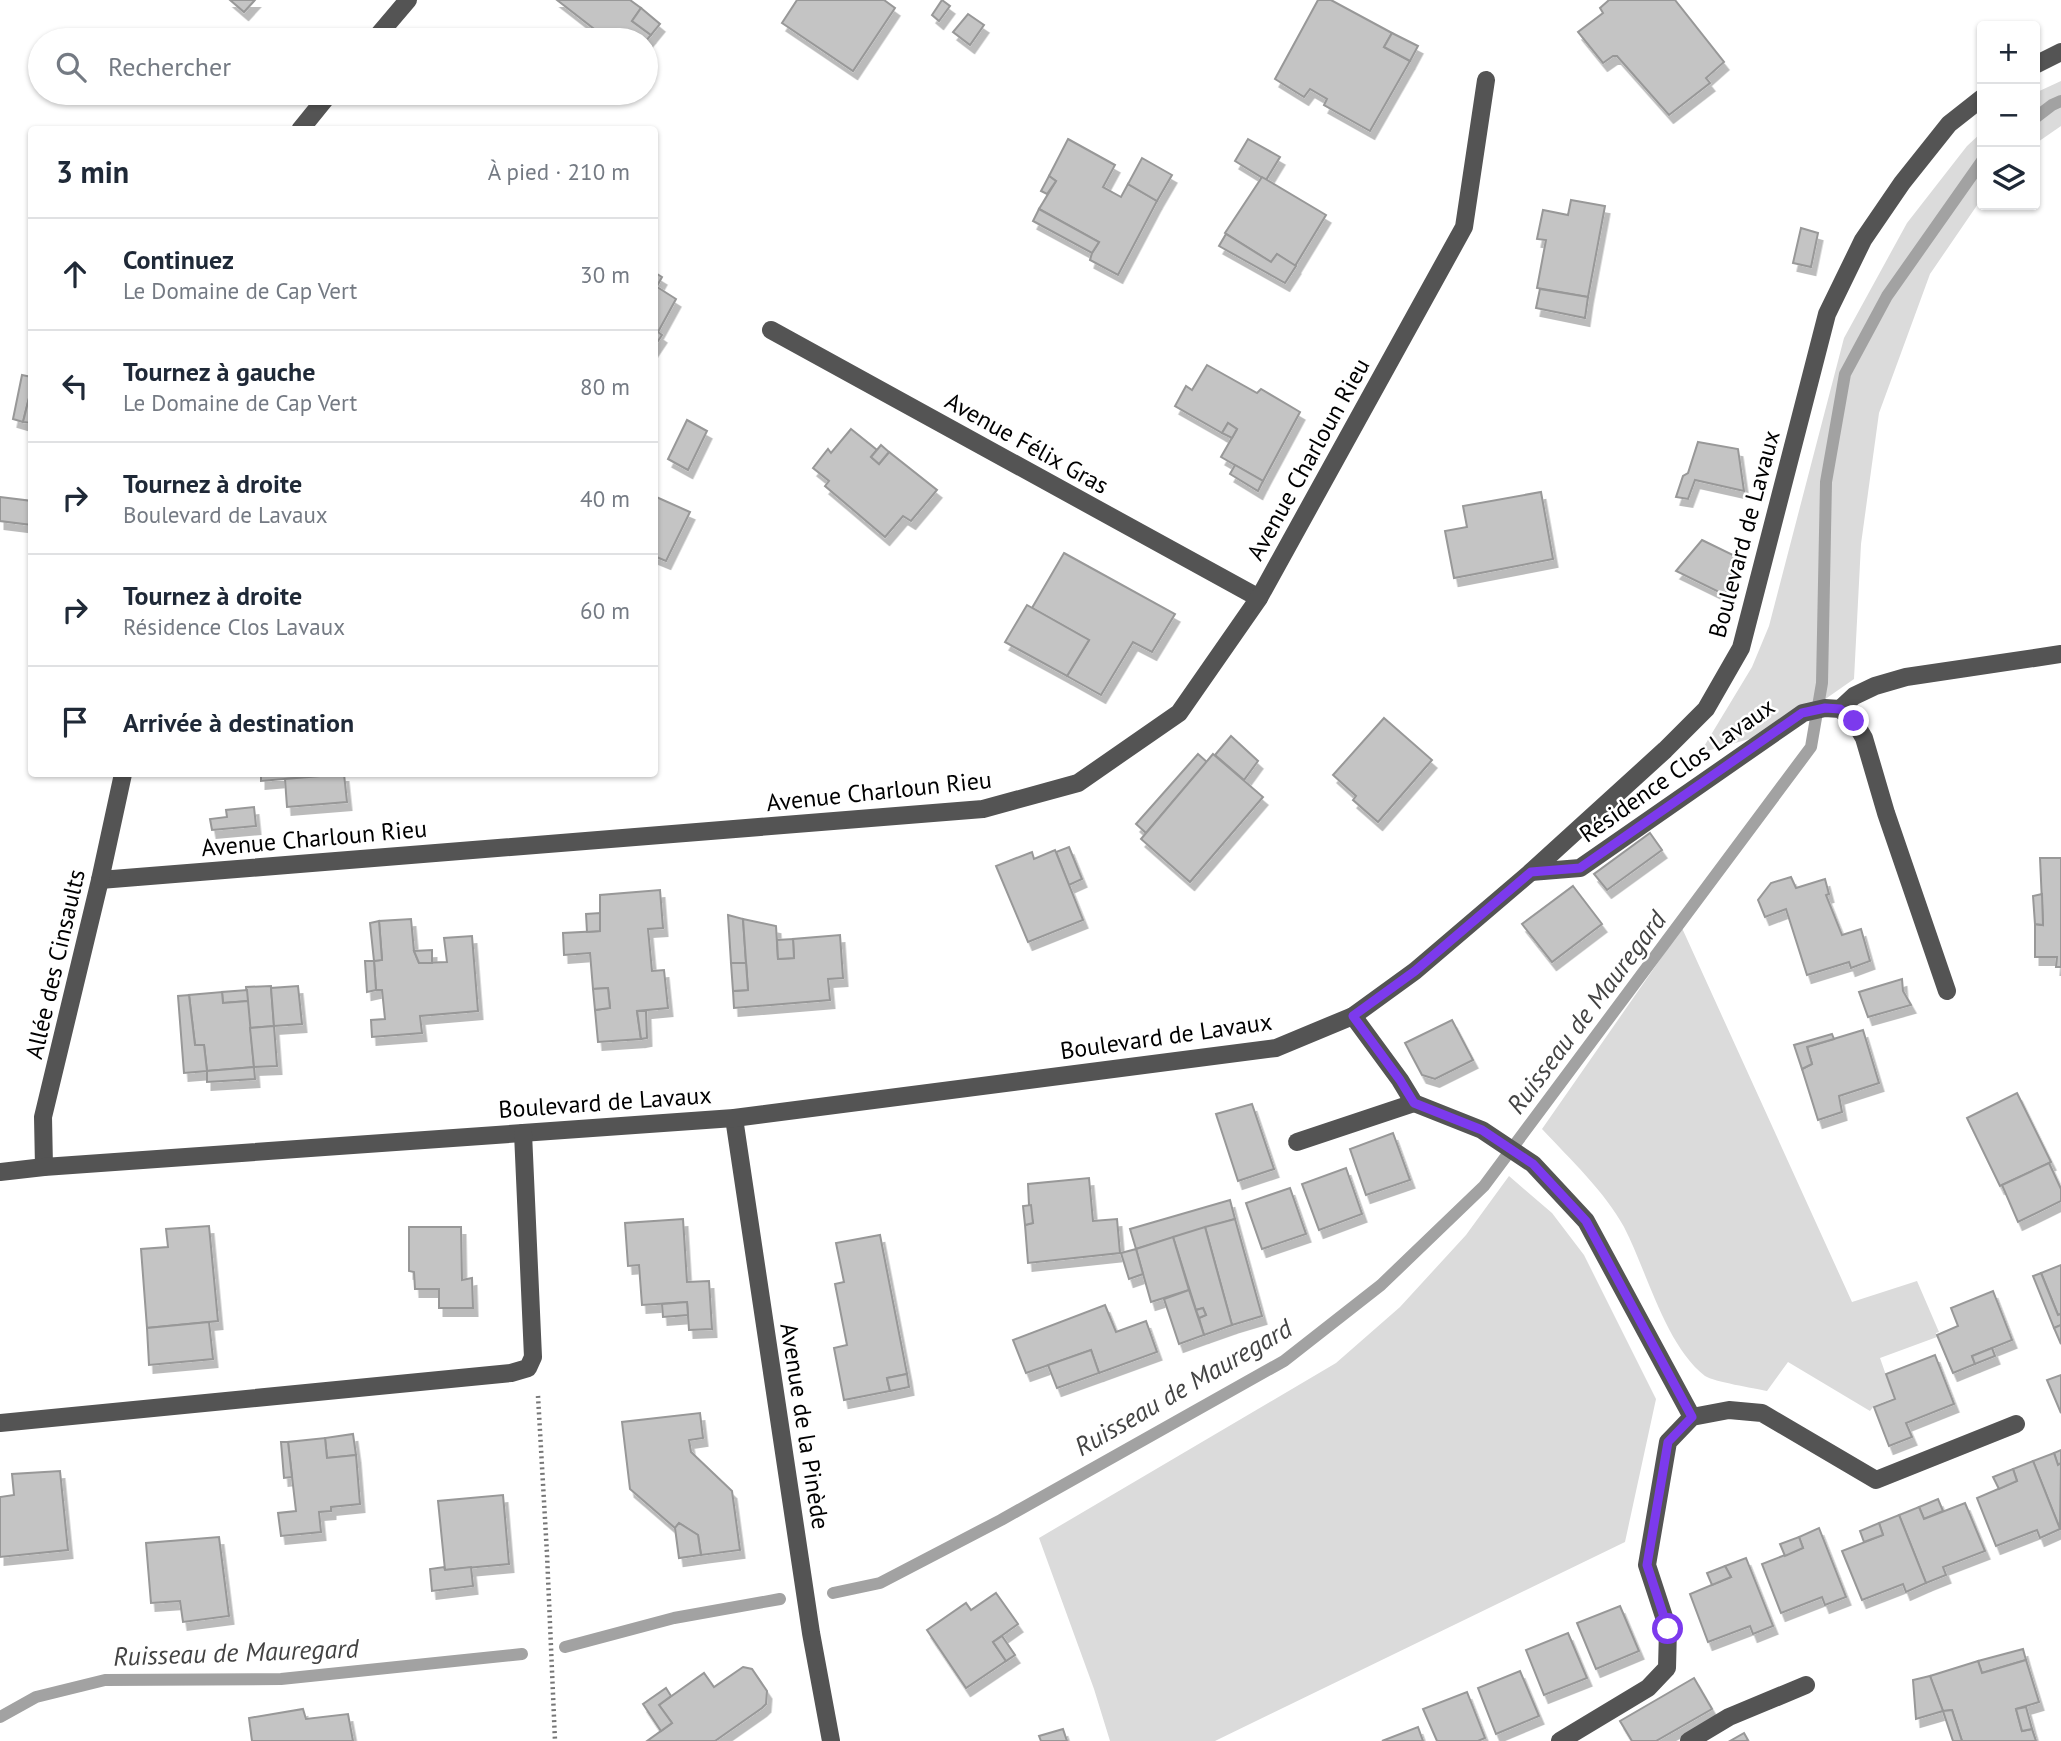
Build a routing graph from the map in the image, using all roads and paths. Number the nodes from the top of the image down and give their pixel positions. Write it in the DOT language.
graph roads {
  1 [pos="408,0"];
  2 [pos="384,28"];
  3 [pos="2061,52"];
  4 [pos="2040,62"];
  5 [pos="1486,80"];
  6 [pos="1977,101"];
  7 [pos="320,105"];
  8 [pos="303,126"];
  9 [pos="771,330"];
  10 [pos="1259,598"];
  11 [pos="2061,654"];
  12 [pos="1832,708"];
  13 [pos="122,777"];
  14 [pos="1531,872"];
  15 [pos="100,880"];
  16 [pos="1947,991"];
  17 [pos="1353,1016"];
  18 [pos="1414,1103"];
  19 [pos="734,1118"];
  20 [pos="523,1133"];
  21 [pos="1297,1142"];
  22 [pos="44,1167"];
  23 [pos="0,1172"];
  24 [pos="528,1368"];
  25 [pos="1692,1417"];
  26 [pos="0,1423"];
  27 [pos="2016,1424"];
  28 [pos="1806,1685"];
  29 [pos="555,1741"];
  30 [pos="831,1741"];
  31 [pos="1560,1741"];
  32 [pos="1689,1741"];
  1 -- 2 [label="street"];
  3 -- 4 [label="street"];
  5 -- 10 [label="street, Avenue Charloun Rieu"];
  6 -- 14 [label="street, Boulevard de Lavaux"];
  7 -- 8 [label="street"];
  9 -- 10 [label="street, Avenue Félix Gras"];
  10 -- 15 [label="street, Avenue Charloun Rieu"];
  11 -- 12 [label="street"];
  12 -- 14 [label="street, Résidence Clos Lavaux"];
  12 -- 16 [label="street"];
  13 -- 15 [label="street, Allée des Cinsaults"];
  14 -- 17 [label="street, Boulevard de Lavaux"];
  15 -- 22 [label="street, Allée des Cinsaults"];
  17 -- 18 [label="street"];
  17 -- 19 [label="street, Boulevard de Lavaux"];
  18 -- 21 [label="street"];
  18 -- 25 [label="street"];
  19 -- 20 [label="street, Boulevard de Lavaux"];
  19 -- 30 [label="street, Avenue de la Pinède"];
  20 -- 22 [label="street, Boulevard de Lavaux"];
  20 -- 24 [label="street"];
  22 -- 23 [label="street, Boulevard de Lavaux"];
  24 -- 26 [label="street"];
  24 -- 29 [label="path"];
  25 -- 27 [label="street"];
  25 -- 31 [label="street"];
  28 -- 32 [label="street"];
}
